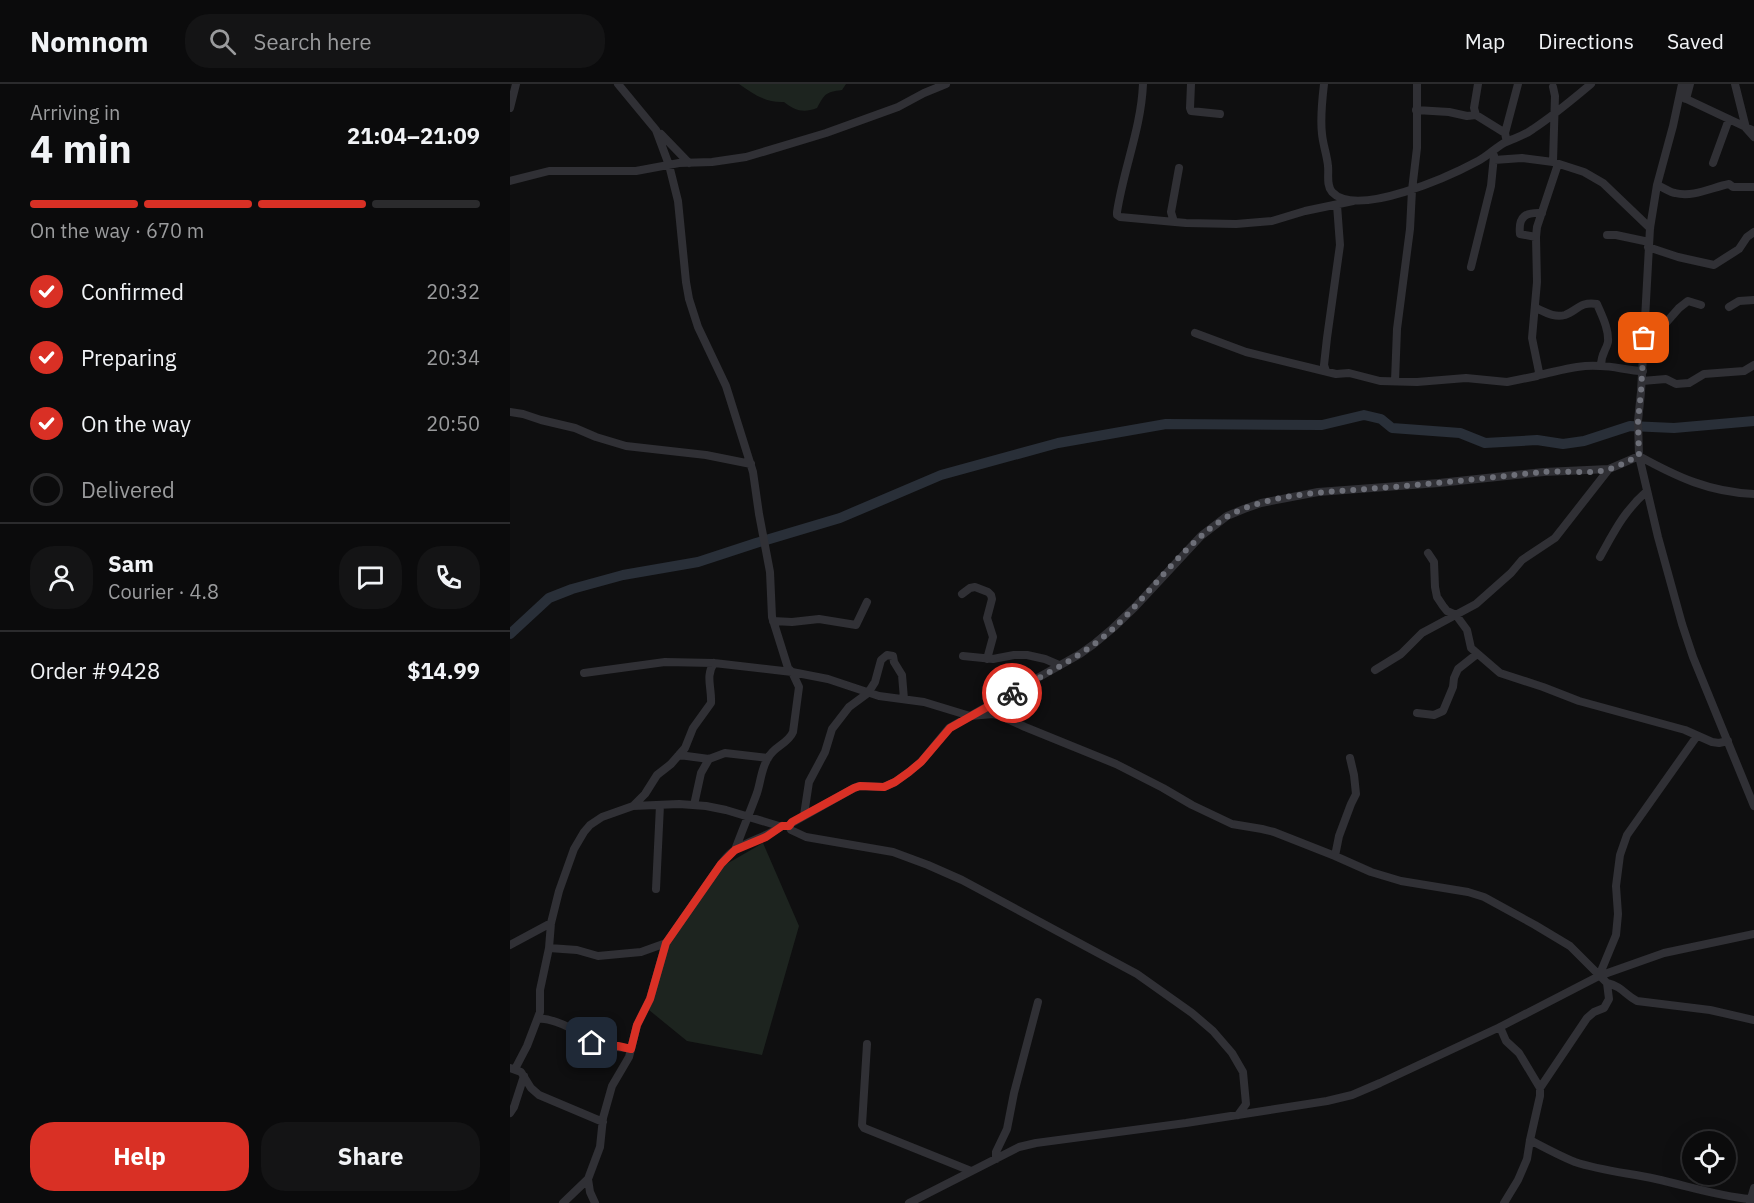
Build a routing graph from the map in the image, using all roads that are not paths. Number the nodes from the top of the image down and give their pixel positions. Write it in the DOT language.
graph roads {
  1 [pos="516,84"];
  2 [pos="618,84"];
  3 [pos="946,84"];
  4 [pos="1143,84"];
  5 [pos="1191,84"];
  6 [pos="1324,84"];
  7 [pos="1417,84"];
  8 [pos="1478,84"];
  9 [pos="1518,84"];
  10 [pos="1591,84"];
  11 [pos="1682,84"];
  12 [pos="1690,84"];
  13 [pos="1735,84"];
  14 [pos="1553,87"];
  15 [pos="1683,97"];
  16 [pos="510,108"];
  17 [pos="1416,110"];
  18 [pos="1555,113"];
  19 [pos="1220,114"];
  20 [pos="1476,115"];
  21 [pos="1729,119"];
  22 [pos="656,130"];
  23 [pos="1750,130"];
  24 [pos="1506,137"];
  25 [pos="1754,137"];
  26 [pos="1494,155"];
  27 [pos="689,163"];
  28 [pos="1555,163"];
  29 [pos="1713,164"];
  30 [pos="669,165"];
  31 [pos="1179,168"];
  32 [pos="510,181"];
  33 [pos="1657,184"];
  34 [pos="1754,187"];
  35 [pos="1412,190"];
  36 [pos="1356,200"];
  37 [pos="1337,205"];
  38 [pos="1542,213"];
  39 [pos="1174,222"];
  40 [pos="1650,228"];
  41 [pos="1754,232"];
  42 [pos="1607,235"];
  43 [pos="1536,237"];
  44 [pos="1648,245"];
  45 [pos="1471,267"];
  46 [pos="1754,300"];
  47 [pos="1701,305"];
  48 [pos="1729,307"];
  49 [pos="1536,308"];
  50 [pos="1645,321"];
  51 [pos="1195,333"];
  52 [pos="1754,365"];
  53 [pos="1601,366"];
  54 [pos="1326,371"];
  55 [pos="1642,371"];
  56 [pos="1539,375"];
  57 [pos="1395,381"];
  58 [pos="1642,381"];
  59 [pos="510,412"];
  60 [pos="1639,456"];
  61 [pos="752,464"];
  62 [pos="1609,470"];
  63 [pos="1647,491"];
  64 [pos="1754,494"];
  65 [pos="1428,553"];
  66 [pos="1600,558"];
  67 [pos="962,594"];
  68 [pos="867,602"];
  69 [pos="1456,615"];
  70 [pos="773,621"];
  71 [pos="1477,654"];
  72 [pos="963,656"];
  73 [pos="987,659"];
  74 [pos="714,663"];
  75 [pos="1059,665"];
  76 [pos="1375,670"];
  77 [pos="792,672"];
  78 [pos="584,673"];
  79 [pos="868,693"];
  80 [pos="904,699"];
  81 [pos="1417,713"];
  82 [pos="970,716"];
  83 [pos="1697,736"];
  84 [pos="1728,741"];
  85 [pos="680,755"];
  86 [pos="768,758"];
  87 [pos="1350,758"];
  88 [pos="709,759"];
  89 [pos="660,805"];
  90 [pos="694,805"];
  91 [pos="633,806"];
  92 [pos="1754,806"];
  93 [pos="804,815"];
  94 [pos="748,816"];
  95 [pos="786,826"];
  96 [pos="735,850"];
  97 [pos="1335,856"];
  98 [pos="656,889"];
  99 [pos="551,923"];
  100 [pos="1754,934"];
  101 [pos="666,943"];
  102 [pos="510,945"];
  103 [pos="549,948"];
  104 [pos="1599,976"];
  105 [pos="1607,983"];
  106 [pos="1038,1002"];
  107 [pos="538,1019"];
  108 [pos="1754,1020"];
  109 [pos="1500,1027"];
  110 [pos="867,1044"];
  111 [pos="631,1049"];
  112 [pos="513,1068"];
  113 [pos="524,1076"];
  114 [pos="1540,1088"];
  115 [pos="510,1113"];
  116 [pos="1238,1115"];
  117 [pos="603,1122"];
  118 [pos="1530,1140"];
  119 [pos="996,1159"];
  120 [pos="971,1172"];
  121 [pos="588,1179"];
  122 [pos="1752,1197"];
  123 [pos="563,1203"];
  124 [pos="595,1203"];
  125 [pos="909,1203"];
  126 [pos="1504,1203"];
  1 -- 16 [label="street"];
  2 -- 22 [label="street"];
  3 -- 27 [label="street"];
  4 -- 39 [label="street"];
  5 -- 19 [label="street"];
  6 -- 36 [label="street"];
  7 -- 17 [label="street"];
  8 -- 20 [label="street"];
  9 -- 24 [label="street"];
  10 -- 18 [label="street"];
  11 -- 15 [label="street"];
  12 -- 15 [label="street"];
  13 -- 23 [label="street"];
  14 -- 18 [label="street"];
  15 -- 21 [label="street"];
  15 -- 33 [label="street"];
  17 -- 20 [label="street"];
  17 -- 35 [label="street"];
  18 -- 24 [label="street"];
  18 -- 28 [label="street"];
  20 -- 24 [label="street"];
  21 -- 23 [label="street"];
  21 -- 29 [label="street"];
  22 -- 27 [label="street"];
  22 -- 30 [label="street"];
  23 -- 25 [label="street"];
  24 -- 26 [label="street"];
  26 -- 28 [label="street"];
  26 -- 35 [label="street"];
  26 -- 45 [label="street"];
  27 -- 30 [label="street"];
  28 -- 38 [label="street"];
  28 -- 40 [label="street"];
  30 -- 32 [label="street"];
  30 -- 61 [label="street"];
  31 -- 39 [label="street"];
  33 -- 34 [label="street"];
  33 -- 40 [label="street"];
  35 -- 36 [label="street"];
  35 -- 57 [label="street"];
  36 -- 37 [label="street"];
  37 -- 39 [label="street"];
  37 -- 54 [label="street"];
  38 -- 43 [label="street"];
  38 -- 43 [label="street"];
  40 -- 44 [label="street"];
  41 -- 44 [label="street"];
  42 -- 44 [label="street"];
  43 -- 49 [label="street"];
  44 -- 50 [label="street"];
  46 -- 48 [label="street"];
  47 -- 50 [label="street"];
  49 -- 53 [label="street"];
  49 -- 56 [label="street"];
  50 -- 55 [label="street"];
  51 -- 54 [label="street"];
  52 -- 58 [label="street"];
  53 -- 55 [label="street"];
  53 -- 56 [label="street"];
  54 -- 57 [label="street"];
  55 -- 58 [label="street"];
  56 -- 57 [label="street"];
  58 -- 60 [label="street"];
  59 -- 61 [label="street"];
  60 -- 62 [label="street"];
  60 -- 63 [label="street"];
  60 -- 64 [label="street"];
  61 -- 70 [label="street"];
  62 -- 69 [label="street"];
  62 -- 75 [label="street"];
  63 -- 66 [label="street"];
  63 -- 84 [label="street"];
  65 -- 69 [label="street"];
  67 -- 73 [label="street"];
  68 -- 70 [label="street"];
  69 -- 71 [label="street"];
  69 -- 76 [label="street"];
  70 -- 77 [label="street"];
  71 -- 81 [label="street"];
  71 -- 83 [label="street"];
  72 -- 73 [label="street"];
  73 -- 75 [label="street"];
  74 -- 77 [label="street"];
  74 -- 78 [label="street"];
  74 -- 85 [label="street"];
  75 -- 82 [label="street"];
  77 -- 79 [label="street"];
  77 -- 86 [label="street"];
  79 -- 80 [label="street"];
  79 -- 80 [label="street"];
  79 -- 93 [label="street"];
  80 -- 82 [label="street"];
  82 -- 93 [label="street"];
  82 -- 97 [label="street"];
  83 -- 84 [label="street"];
  83 -- 104 [label="street"];
  84 -- 92 [label="street"];
  85 -- 88 [label="street"];
  85 -- 91 [label="street"];
  86 -- 88 [label="street"];
  86 -- 94 [label="street"];
  87 -- 97 [label="street"];
  88 -- 90 [label="street"];
  89 -- 90 [label="street"];
  89 -- 91 [label="street"];
  89 -- 98 [label="street"];
  90 -- 94 [label="street"];
  91 -- 99 [label="street"];
  93 -- 95 [label="street"];
  94 -- 95 [label="street"];
  94 -- 96 [label="street"];
  95 -- 96 [label="street"];
  95 -- 116 [label="street"];
  96 -- 101 [label="street"];
  97 -- 104 [label="street"];
  99 -- 102 [label="street"];
  99 -- 103 [label="street"];
  100 -- 104 [label="street"];
  101 -- 103 [label="street"];
  101 -- 111 [label="street"];
  103 -- 107 [label="street"];
  104 -- 105 [label="street"];
  104 -- 109 [label="street"];
  105 -- 108 [label="street"];
  105 -- 114 [label="street"];
  106 -- 119 [label="street"];
  107 -- 111 [label="street"];
  107 -- 112 [label="street"];
  109 -- 114 [label="street"];
  109 -- 116 [label="street"];
  110 -- 120 [label="street"];
  111 -- 117 [label="street"];
  112 -- 113 [label="street"];
  113 -- 115 [label="street"];
  113 -- 117 [label="street"];
  114 -- 118 [label="street"];
  116 -- 119 [label="street"];
  117 -- 121 [label="street"];
  118 -- 122 [label="street"];
  118 -- 126 [label="street"];
  119 -- 120 [label="street"];
  120 -- 125 [label="street"];
  121 -- 123 [label="street"];
  121 -- 124 [label="street"];
}
